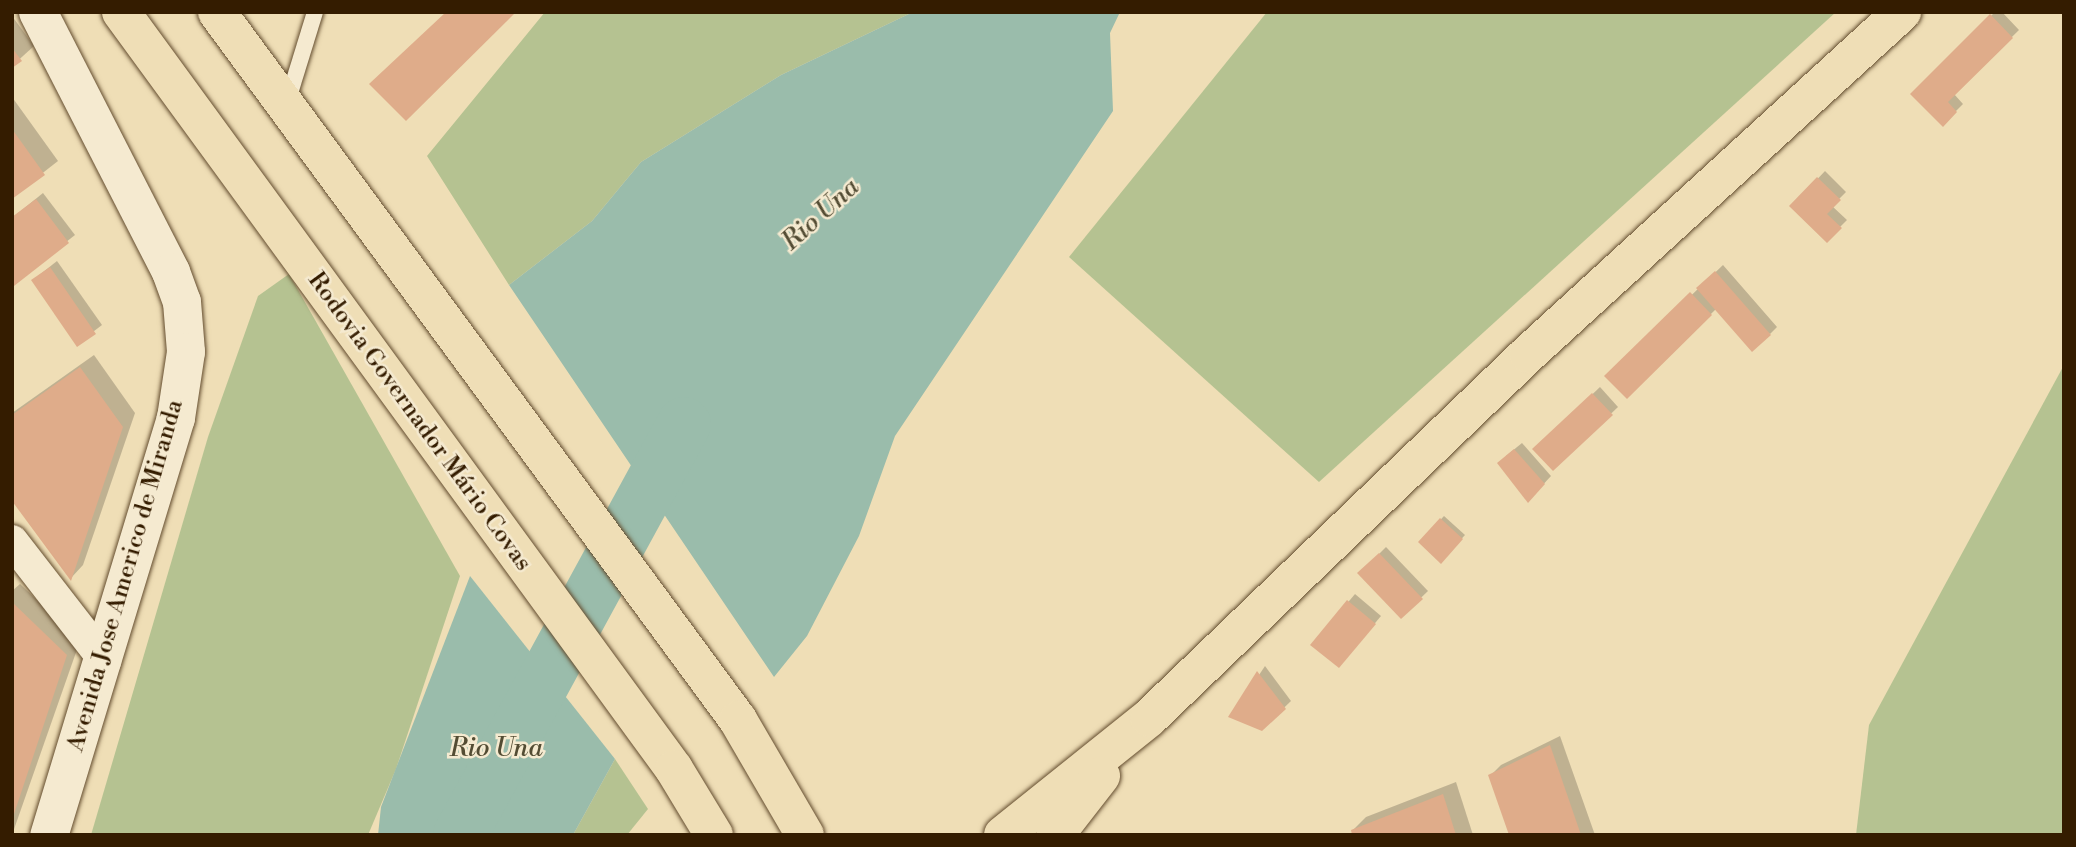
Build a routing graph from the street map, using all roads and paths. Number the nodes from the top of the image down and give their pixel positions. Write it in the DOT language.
graph roads {
  1 [pos="38,12"];
  2 [pos="121,12"];
  3 [pos="217,12"];
  4 [pos="315,12"];
  5 [pos="1902,12"];
  6 [pos="297,119"];
  7 [pos="12,541"];
  8 [pos="105,661"];
  9 [pos="1149,718"];
  10 [pos="50,835"];
  11 [pos="713,835"];
  12 [pos="805,835"];
  13 [pos="1003,835"];
  14 [pos="1055,835"];
  1 -- 8 [label="main road, Avenida Jose Americo de Miranda"];
  2 -- 11 [label="main road, Rodovia Governador Mário Covas"];
  3 -- 6 [label="main road"];
  4 -- 6 [label="lane"];
  5 -- 9 [label="main road"];
  6 -- 12 [label="main road"];
  7 -- 8 [label="street"];
  8 -- 10 [label="main road, Avenida Jose Americo de Miranda"];
  9 -- 13 [label="main road"];
  9 -- 14 [label="main road"];
}
